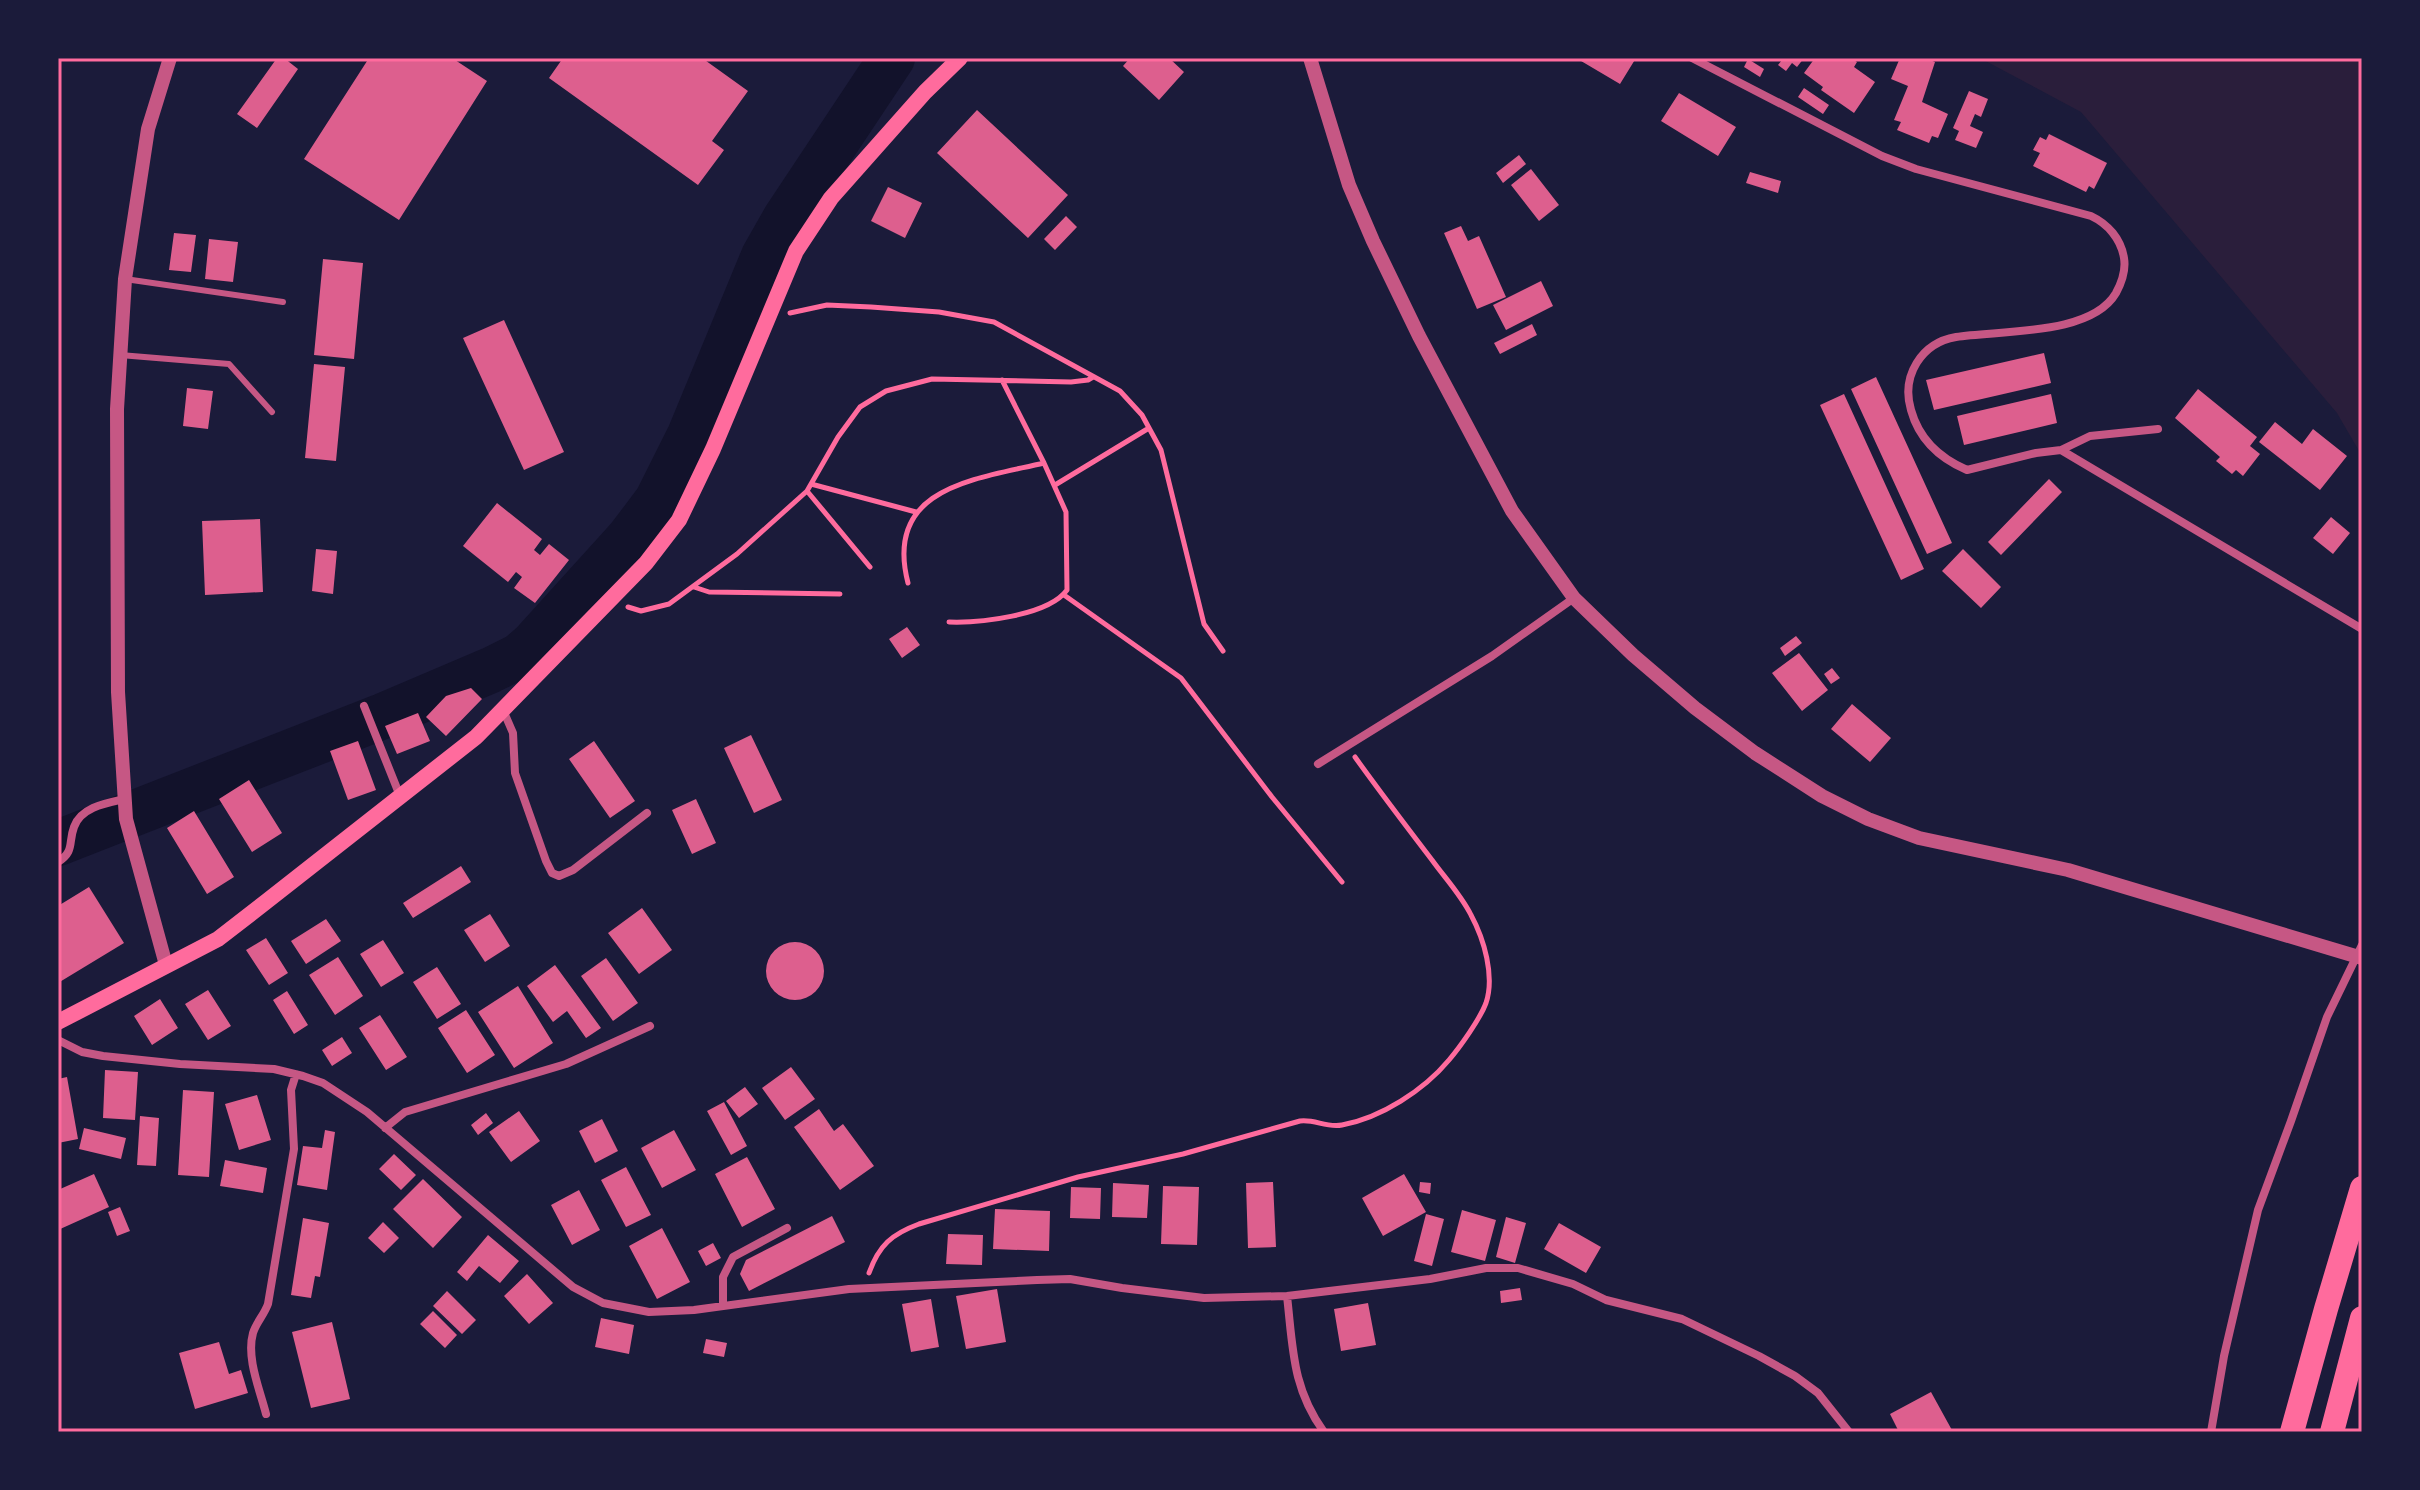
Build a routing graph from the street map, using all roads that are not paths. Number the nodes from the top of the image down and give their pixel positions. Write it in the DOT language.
graph roads {
  1 [pos="170,58"];
  2 [pos="960,58"];
  3 [pos="1310,58"];
  4 [pos="1692,58"];
  5 [pos="125,279"];
  6 [pos="283,302"];
  7 [pos="120,355"];
  8 [pos="272,412"];
  9 [pos="2158,429"];
  10 [pos="2061,450"];
  11 [pos="1574,598"];
  12 [pos="2362,629"];
  13 [pos="364,706"];
  14 [pos="503,710"];
  15 [pos="1318,764"];
  16 [pos="400,796"];
  17 [pos="125,799"];
  18 [pos="647,813"];
  19 [pos="58,862"];
  20 [pos="2361,953"];
  21 [pos="166,965"];
  22 [pos="58,1022"];
  23 [pos="650,1026"];
  24 [pos="58,1040"];
  25 [pos="296,1074"];
  26 [pos="385,1128"];
  27 [pos="2362,1188"];
  28 [pos="787,1228"];
  29 [pos="1287,1296"];
  30 [pos="723,1306"];
  31 [pos="2362,1318"];
  32 [pos="266,1414"];
  33 [pos="1324,1432"];
  34 [pos="1849,1432"];
  35 [pos="2211,1432"];
  36 [pos="2292,1432"];
  37 [pos="2332,1432"];
  1 -- 5 [label="street"];
  2 -- 14 [label="main road"];
  3 -- 11 [label="street"];
  4 -- 10 [label="street"];
  5 -- 6 [label="lane"];
  5 -- 7 [label="street"];
  7 -- 8 [label="lane"];
  7 -- 17 [label="street"];
  9 -- 10 [label="street"];
  10 -- 12 [label="street"];
  11 -- 15 [label="street"];
  11 -- 20 [label="street"];
  13 -- 16 [label="street"];
  14 -- 16 [label="main road"];
  14 -- 18 [label="street"];
  16 -- 21 [label="main road"];
  17 -- 19 [label="street"];
  17 -- 21 [label="street"];
  20 -- 35 [label="street"];
  21 -- 22 [label="main road"];
  23 -- 26 [label="street"];
  24 -- 25 [label="street"];
  25 -- 26 [label="street"];
  25 -- 32 [label="street"];
  26 -- 30 [label="street"];
  27 -- 36 [label="highway"];
  28 -- 30 [label="street"];
  29 -- 30 [label="street"];
  29 -- 33 [label="street"];
  29 -- 34 [label="street"];
  31 -- 37 [label="highway"];
}
